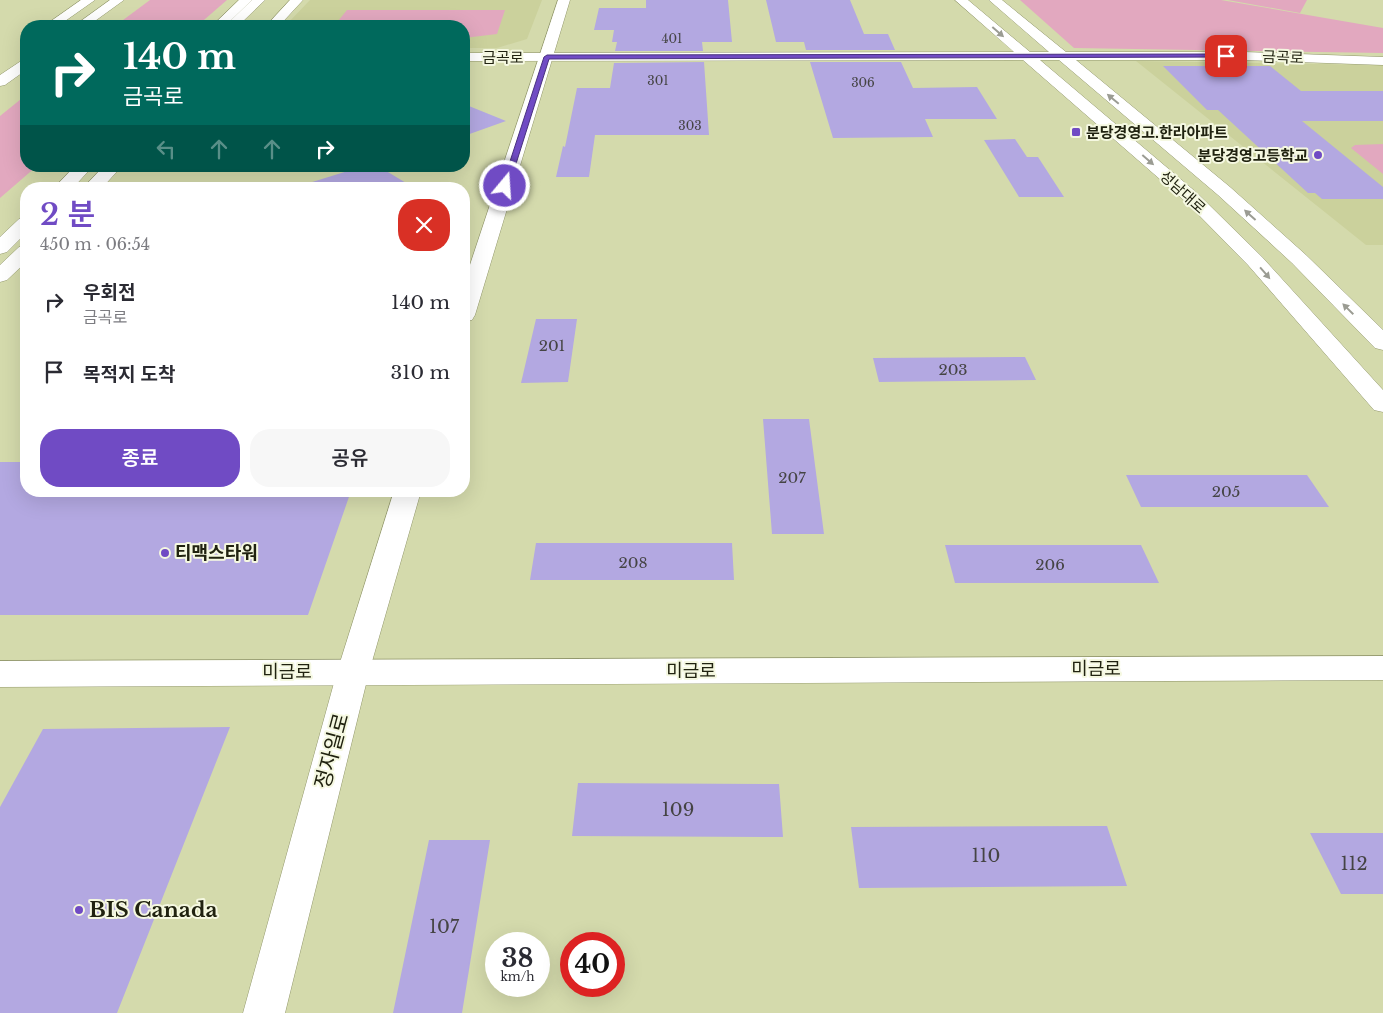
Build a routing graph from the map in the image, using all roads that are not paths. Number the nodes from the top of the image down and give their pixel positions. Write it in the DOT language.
graph roads {
  1 [pos="89,0"];
  2 [pos="118,0"];
  3 [pos="246,0"];
  4 [pos="259,0"];
  5 [pos="280,0"];
  6 [pos="297,0"];
  7 [pos="564,0"];
  8 [pos="961,0"];
  9 [pos="995,0"];
  10 [pos="59,20"];
  11 [pos="89,20"];
  12 [pos="224,20"];
  13 [pos="237,20"];
  14 [pos="269,20"];
  15 [pos="271,20"];
  16 [pos="1062,56"];
  17 [pos="470,57"];
  18 [pos="547,57"];
  19 [pos="1027,57"];
  20 [pos="1383,61"];
  21 [pos="20,68"];
  22 [pos="0,82"];
  23 [pos="80,172"];
  24 [pos="108,172"];
  25 [pos="69,182"];
  26 [pos="98,182"];
  27 [pos="20,229"];
  28 [pos="0,248"];
  29 [pos="20,257"];
  30 [pos="0,276"];
  31 [pos="470,296"];
  32 [pos="1383,343"];
  33 [pos="1383,405"];
  34 [pos="406,497"];
  35 [pos="1383,668"];
  36 [pos="353,672"];
  37 [pos="0,674"];
  38 [pos="264,1013"];
  1 -- 10 [label="main road"];
  2 -- 11 [label="main road"];
  3 -- 12 [label="main road"];
  4 -- 13 [label="main road"];
  5 -- 14 [label="main road"];
  6 -- 15 [label="main road"];
  7 -- 18 [label="main road"];
  8 -- 19 [label="main road, 성남대로, one-way"];
  9 -- 16 [label="main road, 성남대로"];
  16 -- 19 [label="main road, 금곡로"];
  16 -- 20 [label="main road, 금곡로"];
  32 -- 16 [label="main road, 성남대로, one-way"];
  17 -- 18 [label="main road, 금곡로"];
  18 -- 19 [label="main road, 금곡로"];
  18 -- 31 [label="main road"];
  19 -- 33 [label="main road, 성남대로, one-way"];
  21 -- 22 [label="main road"];
  23 -- 25 [label="main road"];
  24 -- 26 [label="main road"];
  27 -- 28 [label="main road"];
  29 -- 30 [label="main road"];
  34 -- 36 [label="main road, 정자일로"];
  35 -- 36 [label="main road, 미금로"];
  36 -- 37 [label="main road, 미금로"];
  36 -- 38 [label="main road, 정자일로"];
}
